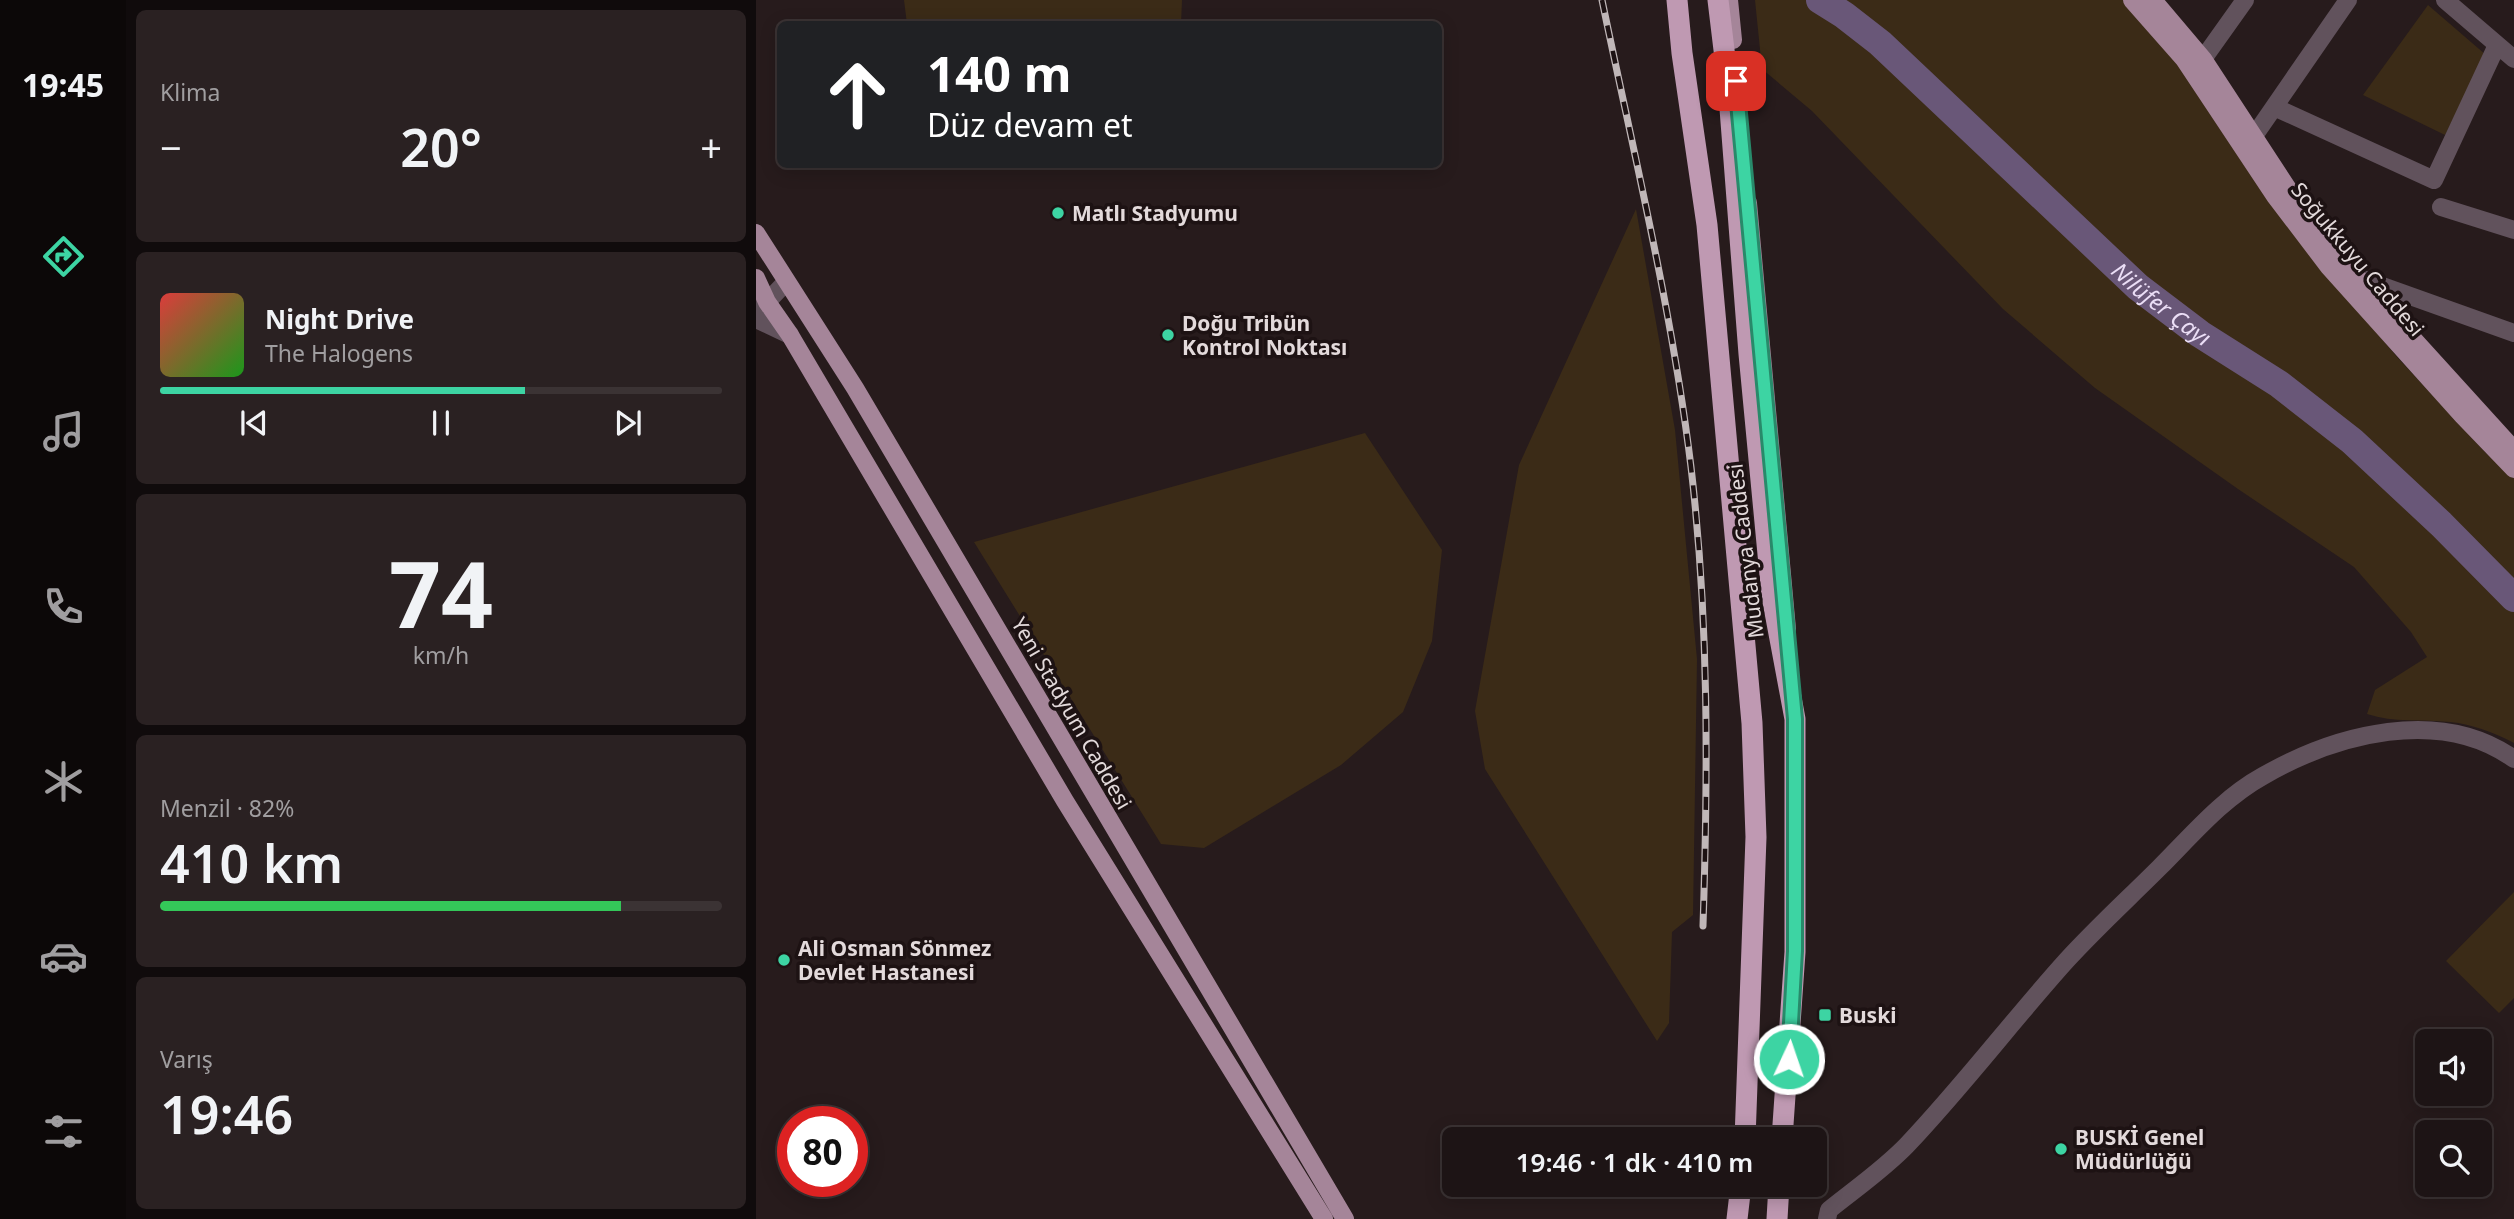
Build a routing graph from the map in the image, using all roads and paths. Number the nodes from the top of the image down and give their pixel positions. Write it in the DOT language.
graph roads {
  1 [pos="1677,0"];
  2 [pos="1718,0"];
  3 [pos="1728,0"];
  4 [pos="2132,0"];
  5 [pos="2153,0"];
  6 [pos="2245,0"];
  7 [pos="2348,0"];
  8 [pos="2445,0"];
  9 [pos="2497,45"];
  10 [pos="2203,59"];
  11 [pos="2514,59"];
  12 [pos="1732,82"];
  13 [pos="2274,107"];
  14 [pos="2254,136"];
  15 [pos="2441,207"];
  16 [pos="2514,230"];
  17 [pos="756,233"];
  18 [pos="2357,277"];
  19 [pos="786,282"];
  20 [pos="759,293"];
  21 [pos="756,319"];
  22 [pos="2514,333"];
  23 [pos="790,335"];
  24 [pos="2514,450"];
  25 [pos="2514,469"];
  26 [pos="2514,759"];
  27 [pos="1745,1127"];
  28 [pos="1783,1127"];
  29 [pos="1740,1197"];
  30 [pos="1778,1197"];
  31 [pos="1324,1219"];
  32 [pos="1345,1219"];
  33 [pos="1737,1219"];
  34 [pos="1777,1219"];
  35 [pos="1827,1219"];
  1 -- 27 [label="highway, Mudanya Caddesi"];
  2 -- 12 [label="highway, Mudanya Caddesi"];
  3 -- 12 [label="highway"];
  4 -- 25 [label="main road, Soğukkuyu Caddesi"];
  5 -- 10 [label="main road, Soğukkuyu Caddesi"];
  6 -- 10 [label="street"];
  7 -- 13 [label="street"];
  8 -- 9 [label="street"];
  9 -- 11 [label="street"];
  9 -- 13 [label="street"];
  10 -- 14 [label="main road, Soğukkuyu Caddesi"];
  12 -- 28 [label="highway, Mudanya Caddesi"];
  13 -- 14 [label="street"];
  14 -- 18 [label="main road, Soğukkuyu Caddesi"];
  15 -- 16 [label="street"];
  17 -- 19 [label="main road, Yeni Stadyum Caddesi"];
  18 -- 22 [label="street"];
  18 -- 24 [label="main road, Soğukkuyu Caddesi"];
  19 -- 20 [label="street"];
  19 -- 32 [label="main road, Yeni Stadyum Caddesi"];
  20 -- 23 [label="main road"];
  21 -- 23 [label="street"];
  23 -- 31 [label="main road"];
  26 -- 35 [label="street"];
  29 -- 33 [label="highway"];
  30 -- 34 [label="highway"];
}
